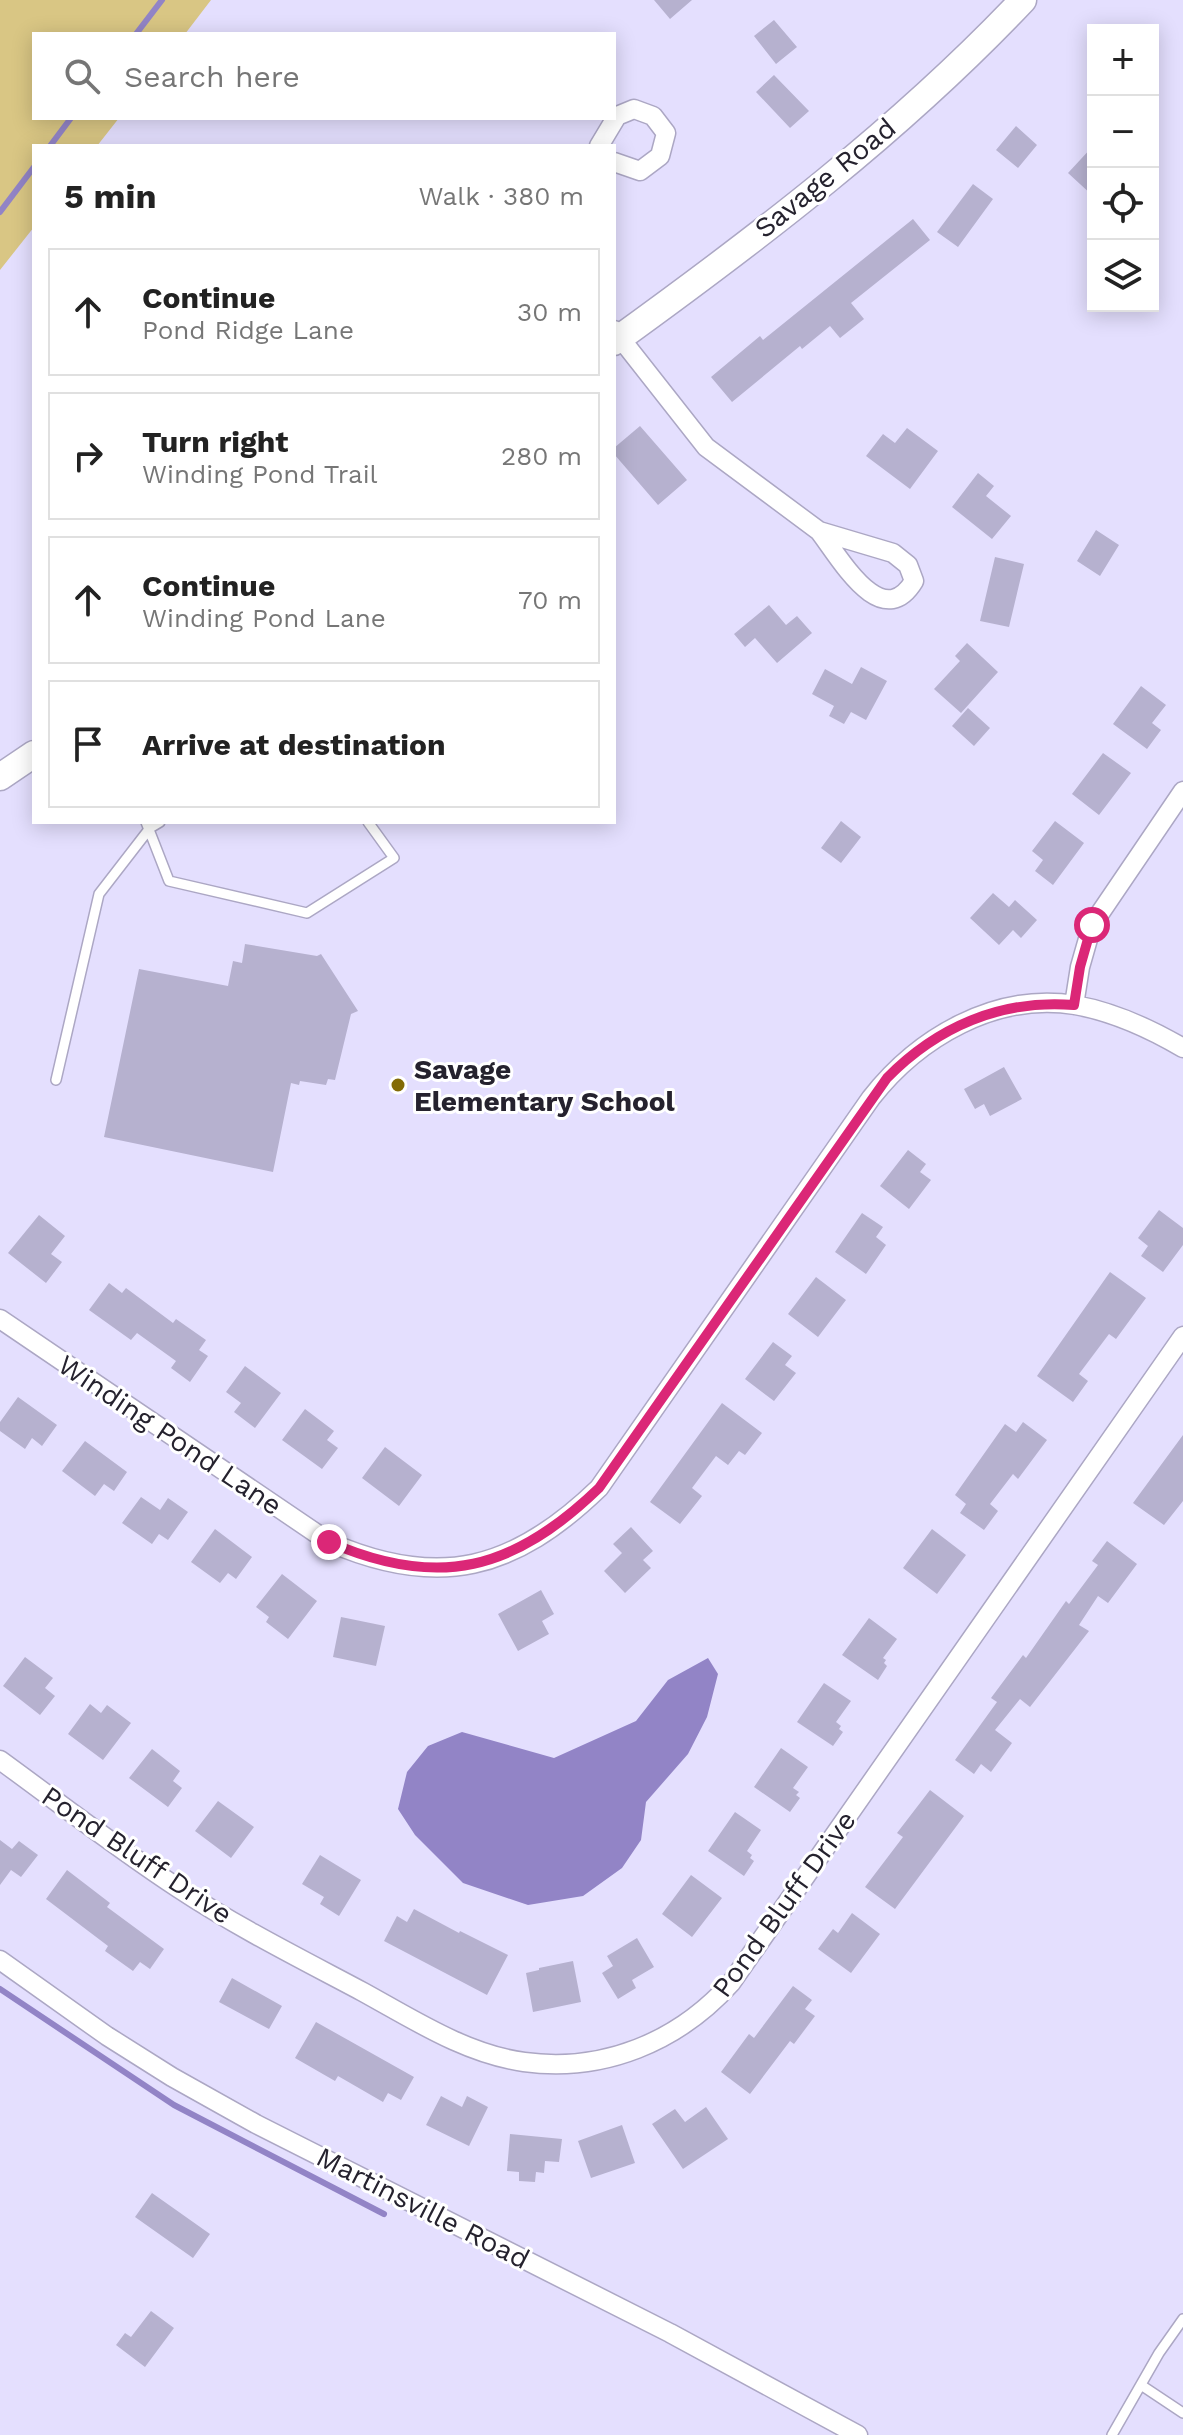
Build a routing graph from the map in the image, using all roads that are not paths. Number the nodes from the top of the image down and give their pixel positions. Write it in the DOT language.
graph roads {
  1 [pos="1023,0"];
  2 [pos="616,118"];
  3 [pos="615,120"];
  4 [pos="600,144"];
  5 [pos="616,163"];
  6 [pos="616,337"];
  7 [pos="819,531"];
  8 [pos="32,755"];
  9 [pos="0,777"];
  10 [pos="1183,791"];
  11 [pos="369,824"];
  12 [pos="148,825"];
  13 [pos="1074,1005"];
  14 [pos="1183,1048"];
  15 [pos="56,1080"];
  16 [pos="0,1319"];
  17 [pos="1183,1336"];
  18 [pos="0,1760"];
  19 [pos="0,1960"];
  20 [pos="1183,2319"];
  21 [pos="1141,2385"];
  22 [pos="1183,2413"];
  23 [pos="858,2435"];
  24 [pos="1112,2435"];
  1 -- 6 [label="street, Savage Road"];
  2 -- 5 [label="street"];
  3 -- 4 [label="street"];
  6 -- 7 [label="street"];
  7 -- 7 [label="street"];
  8 -- 9 [label="street"];
  10 -- 13 [label="street"];
  11 -- 12 [label="lane"];
  12 -- 15 [label="lane"];
  13 -- 14 [label="street, Winding Pond Lane"];
  13 -- 16 [label="street, Winding Pond Lane"];
  17 -- 18 [label="street, Pond Bluff Drive"];
  19 -- 23 [label="street, Martinsville Road"];
  20 -- 21 [label="lane"];
  21 -- 22 [label="lane"];
  21 -- 24 [label="lane"];
}
